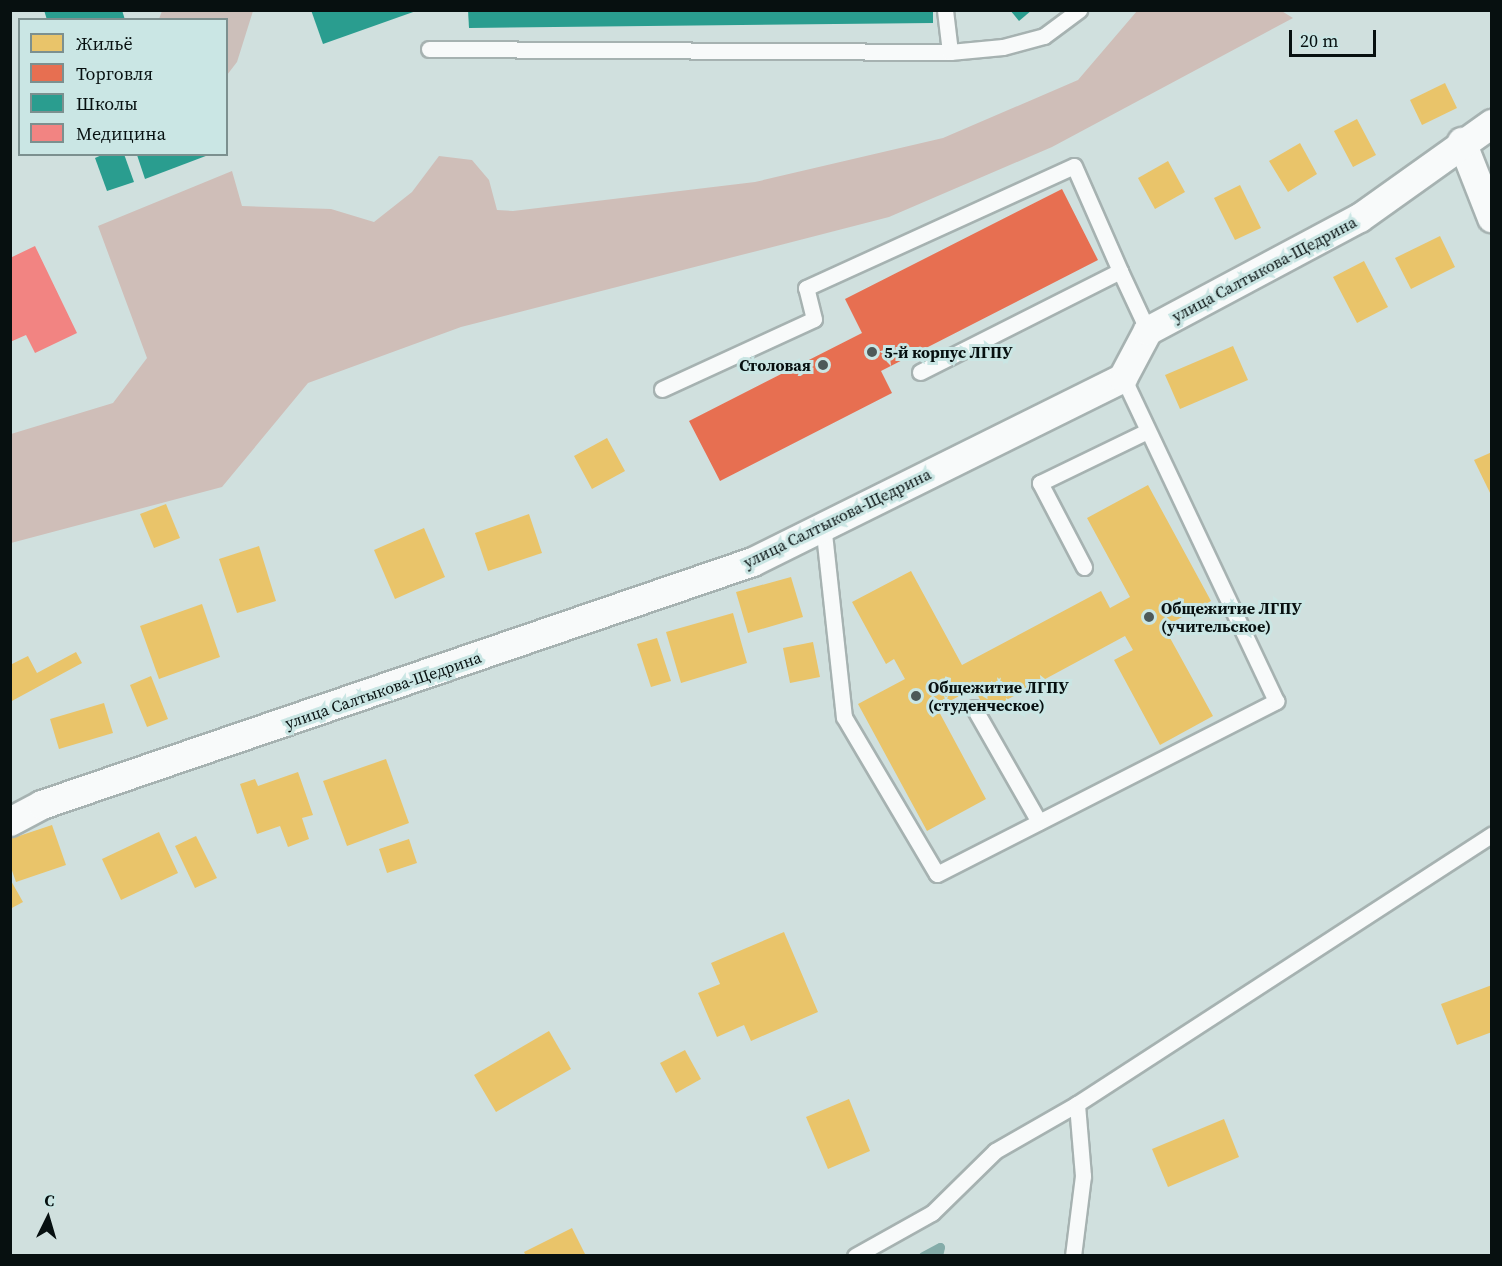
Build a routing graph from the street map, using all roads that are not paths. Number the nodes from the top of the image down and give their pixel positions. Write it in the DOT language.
graph roads {
  1 [pos="945,10"];
  2 [pos="1079,10"];
  3 [pos="429,49"];
  4 [pos="950,52"];
  5 [pos="1491,124"];
  6 [pos="1462,142"];
  7 [pos="1491,218"];
  8 [pos="1120,271"];
  9 [pos="1148,331"];
  10 [pos="920,372"];
  11 [pos="1123,378"];
  12 [pos="662,388"];
  13 [pos="1145,432"];
  14 [pos="823,524"];
  15 [pos="1084,567"];
  16 [pos="974,708"];
  17 [pos="10,822"];
  18 [pos="1039,822"];
  19 [pos="1491,835"];
  20 [pos="1077,1104"];
  21 [pos="855,1256"];
  22 [pos="1073,1256"];
  1 -- 4 [label="lane"];
  2 -- 4 [label="lane"];
  3 -- 4 [label="lane"];
  5 -- 6 [label="street, улица Салтыкова-Щедрина"];
  6 -- 7 [label="street"];
  6 -- 9 [label="street, улица Салтыкова-Щедрина"];
  8 -- 9 [label="lane"];
  8 -- 10 [label="lane"];
  8 -- 12 [label="lane"];
  9 -- 11 [label="street"];
  11 -- 13 [label="lane"];
  11 -- 14 [label="street, улица Салтыкова-Щедрина"];
  13 -- 15 [label="lane"];
  13 -- 18 [label="lane"];
  14 -- 17 [label="street, улица Салтыкова-Щедрина"];
  14 -- 18 [label="lane"];
  16 -- 18 [label="lane"];
  19 -- 20 [label="lane"];
  20 -- 21 [label="lane"];
  20 -- 22 [label="lane"];
}
